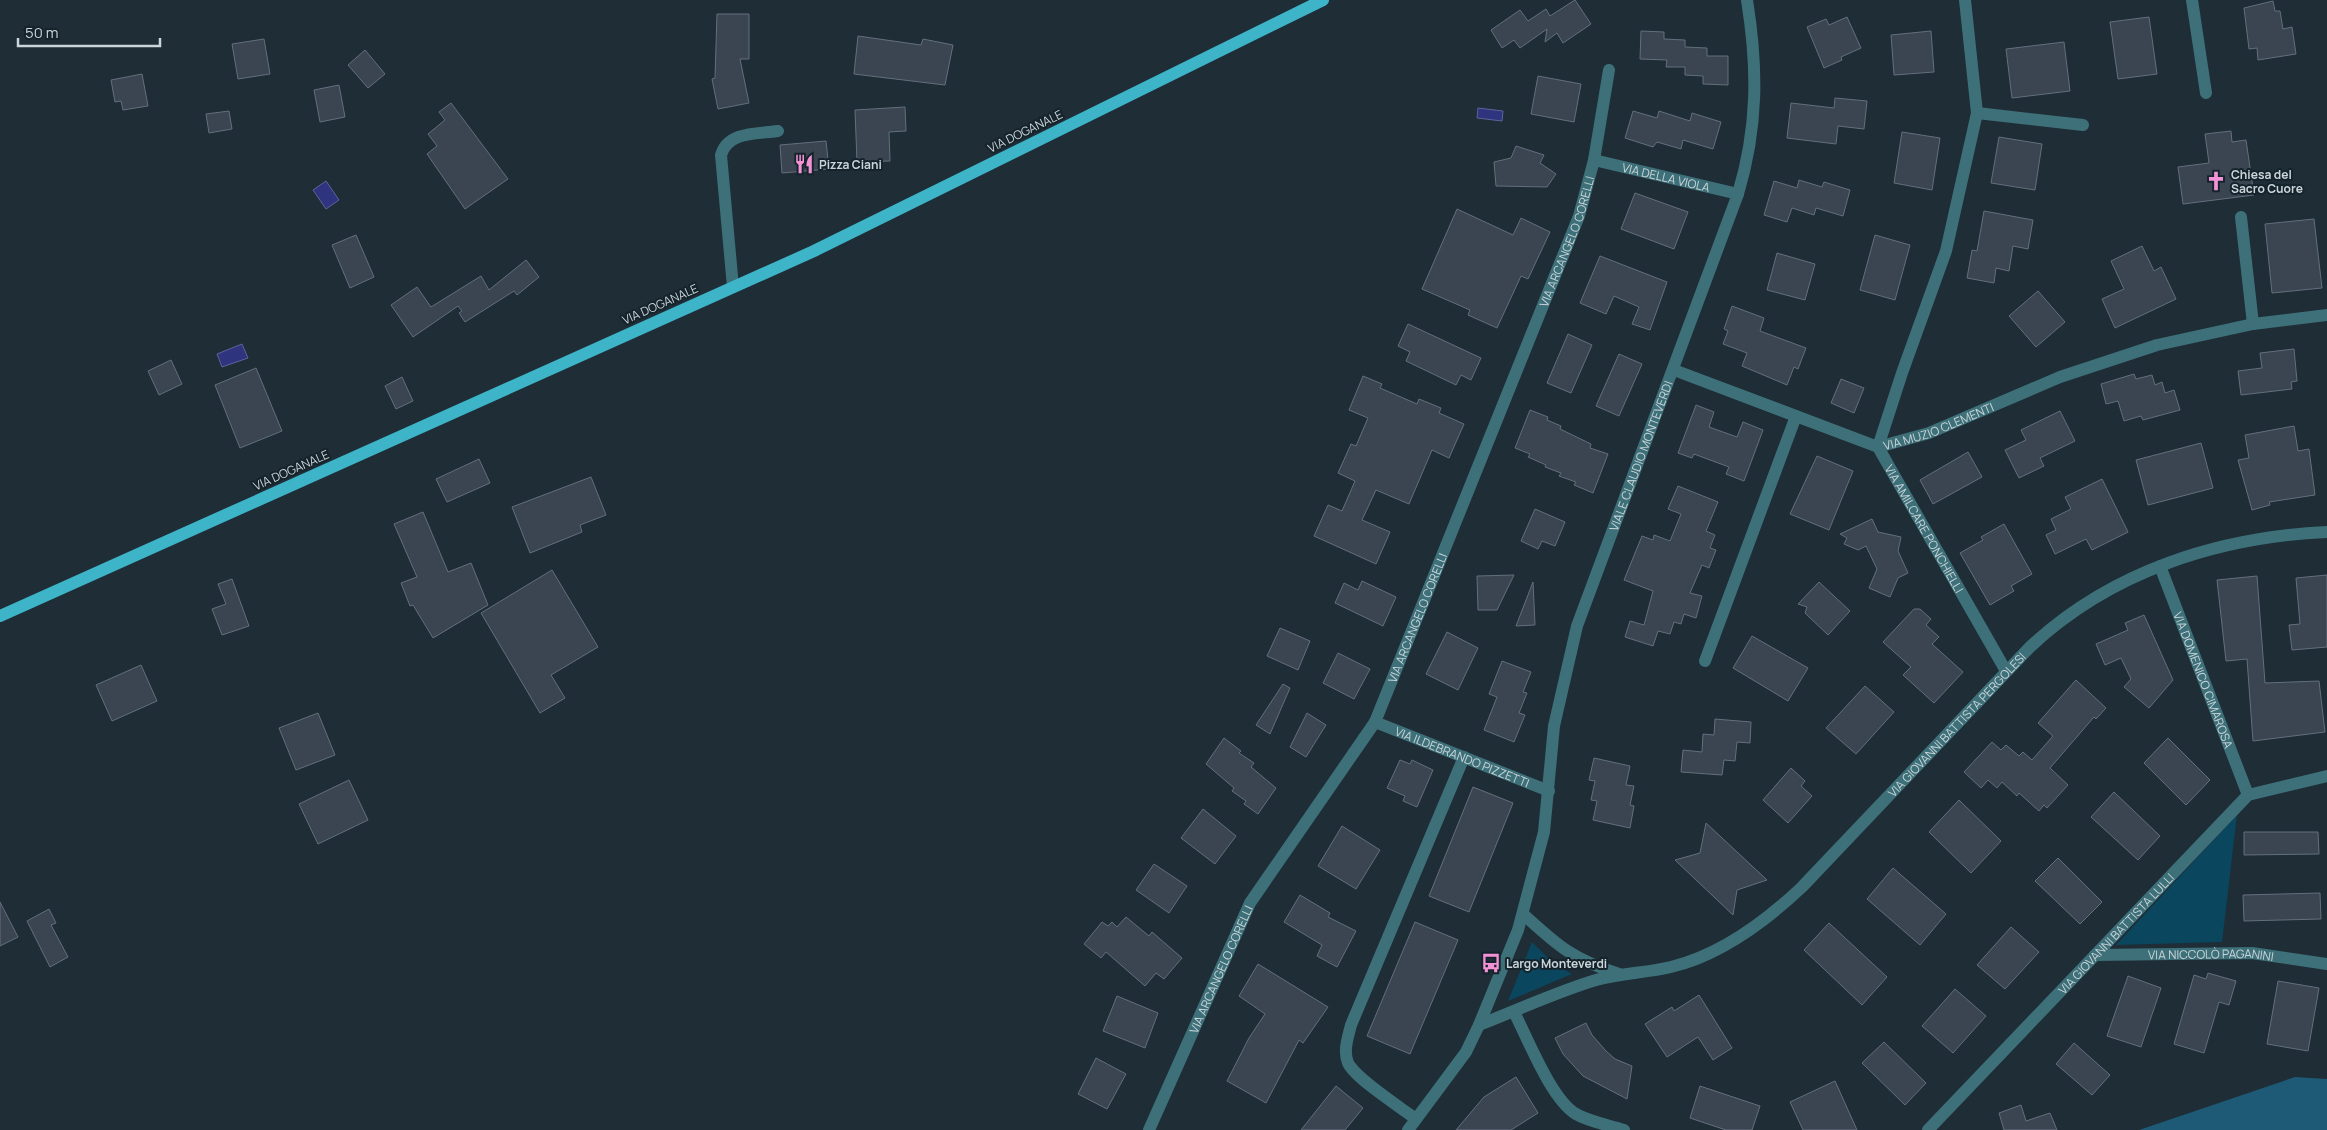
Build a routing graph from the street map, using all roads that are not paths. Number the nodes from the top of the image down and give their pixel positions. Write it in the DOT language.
graph roads {
  1 [pos="1323,0"];
  2 [pos="1747,0"];
  3 [pos="1965,0"];
  4 [pos="2192,0"];
  5 [pos="1609,70"];
  6 [pos="2206,93"];
  7 [pos="1977,113"];
  8 [pos="2083,125"];
  9 [pos="778,131"];
  10 [pos="1594,160"];
  11 [pos="1738,194"];
  12 [pos="2241,217"];
  13 [pos="733,287"];
  14 [pos="2327,315"];
  15 [pos="2253,324"];
  16 [pos="1674,370"];
  17 [pos="1796,416"];
  18 [pos="1878,447"];
  19 [pos="2327,532"];
  20 [pos="2160,566"];
  21 [pos="0,616"];
  22 [pos="1705,661"];
  23 [pos="2006,671"];
  24 [pos="1376,722"];
  25 [pos="1464,757"];
  26 [pos="2327,776"];
  27 [pos="1548,791"];
  28 [pos="2248,795"];
  29 [pos="1523,914"];
  30 [pos="2095,954"];
  31 [pos="2327,964"];
  32 [pos="1619,974"];
  33 [pos="1514,1012"];
  34 [pos="1480,1025"];
  35 [pos="1416,1119"];
  36 [pos="1149,1130"];
  37 [pos="1408,1130"];
  38 [pos="1624,1130"];
  39 [pos="1928,1130"];
  1 -- 13 [label="main road, VIA DOGANALE"];
  2 -- 11 [label="street, VIALE CLAUDIO MONTEVERDI"];
  3 -- 7 [label="street, VIA MUZIO CLEMENTI"];
  4 -- 6 [label="street"];
  5 -- 10 [label="street, VIA ARCANGELO CORELLI"];
  7 -- 8 [label="street"];
  7 -- 18 [label="street, VIA MUZIO CLEMENTI"];
  9 -- 13 [label="street"];
  10 -- 11 [label="street, VIA DELLA VIOLA"];
  10 -- 24 [label="street, VIA ARCANGELO CORELLI"];
  11 -- 16 [label="street, VIALE CLAUDIO MONTEVERDI"];
  12 -- 15 [label="street"];
  13 -- 21 [label="main road, VIA DOGANALE"];
  14 -- 15 [label="street, VIA MUZIO CLEMENTI"];
  15 -- 18 [label="street, VIA MUZIO CLEMENTI"];
  16 -- 17 [label="street"];
  16 -- 27 [label="street, VIALE CLAUDIO MONTEVERDI"];
  17 -- 18 [label="street"];
  17 -- 22 [label="street"];
  18 -- 23 [label="street, VIA AMILCARE PONCHIELLI"];
  19 -- 20 [label="street, VIA GIOVANNI BATTISTA PERGOLESI"];
  20 -- 23 [label="street, VIA GIOVANNI BATTISTA PERGOLESI"];
  20 -- 28 [label="street, VIA DOMENICO CIMAROSA"];
  23 -- 32 [label="street, VIA GIOVANNI BATTISTA PERGOLESI"];
  24 -- 25 [label="street, VIA ILDEBRANDO PIZZETTI"];
  24 -- 36 [label="street, VIA ARCANGELO CORELLI"];
  25 -- 27 [label="street, VIA ILDEBRANDO PIZZETTI"];
  25 -- 35 [label="street"];
  26 -- 28 [label="street"];
  27 -- 29 [label="street, VIALE CLAUDIO MONTEVERDI"];
  28 -- 30 [label="street, VIA GIOVANNI BATTISTA LULLI"];
  29 -- 32 [label="street"];
  29 -- 34 [label="street, VIALE CLAUDIO MONTEVERDI"];
  30 -- 31 [label="street, VIA NICCOLÒ PAGANINI"];
  30 -- 39 [label="street, VIA GIOVANNI BATTISTA LULLI"];
  32 -- 33 [label="street"];
  33 -- 34 [label="street"];
  33 -- 38 [label="street"];
  34 -- 35 [label="street, VIALE CLAUDIO MONTEVERDI"];
  35 -- 37 [label="street, VIALE CLAUDIO MONTEVERDI"];
}
